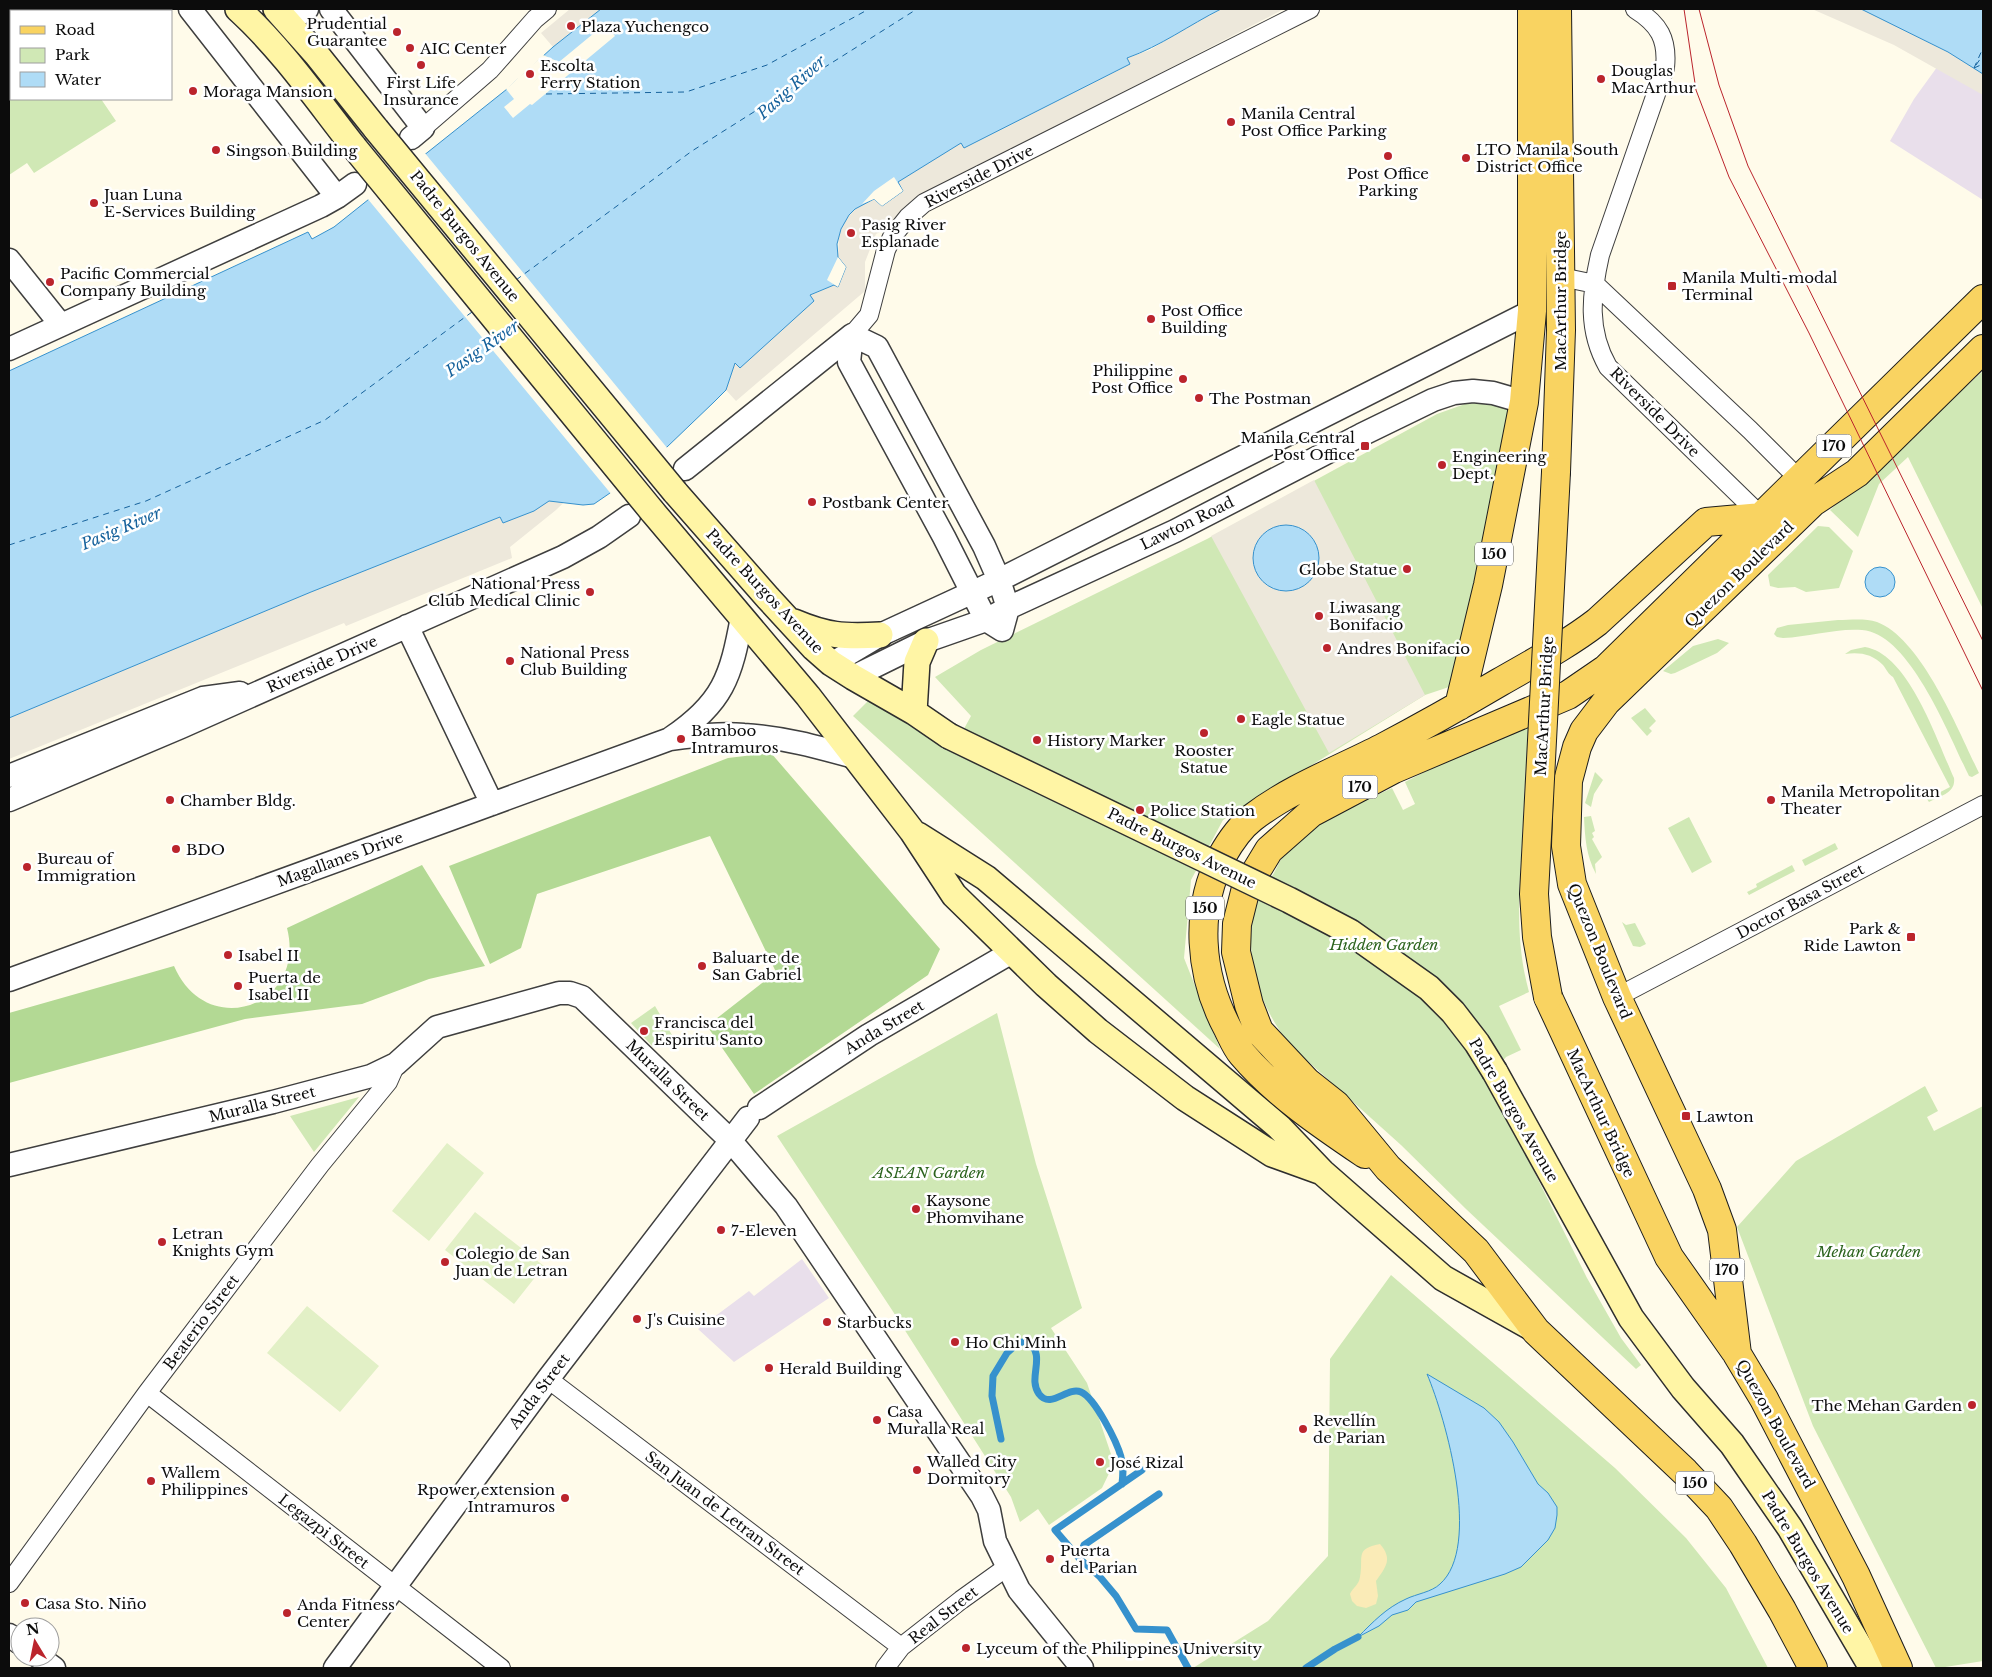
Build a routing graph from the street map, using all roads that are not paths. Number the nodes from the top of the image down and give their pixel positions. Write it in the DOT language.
graph roads {
  1 [pos="190,9"];
  2 [pos="238,9"];
  3 [pos="331,9"];
  4 [pos="547,9"];
  5 [pos="1310,9"];
  6 [pos="1532,9"];
  7 [pos="1557,9"];
  8 [pos="1636,9"];
  9 [pos="290,13"];
  10 [pos="1545,54"];
  11 [pos="417,133"];
  12 [pos="355,184"];
  13 [pos="337,197"];
  14 [pos="9,260"];
  15 [pos="1561,277"];
  16 [pos="1595,284"];
  17 [pos="1983,299"];
  18 [pos="1532,311"];
  19 [pos="61,325"];
  20 [pos="852,334"];
  21 [pos="9,349"];
  22 [pos="1983,349"];
  23 [pos="1524,402"];
  24 [pos="685,469"];
  25 [pos="1800,480"];
  26 [pos="641,513"];
  27 [pos="1762,517"];
  28 [pos="999,580"];
  29 [pos="972,593"];
  30 [pos="1008,608"];
  31 [pos="742,617"];
  32 [pos="787,619"];
  33 [pos="986,620"];
  34 [pos="407,626"];
  35 [pos="880,635"];
  36 [pos="926,641"];
  37 [pos="832,664"];
  38 [pos="853,678"];
  39 [pos="262,690"];
  40 [pos="1459,706"];
  41 [pos="914,712"];
  42 [pos="670,739"];
  43 [pos="854,757"];
  44 [pos="9,776"];
  45 [pos="9,800"];
  46 [pos="492,804"];
  47 [pos="1983,805"];
  48 [pos="912,831"];
  49 [pos="1012,952"];
  50 [pos="9,980"];
  51 [pos="1617,997"];
  52 [pos="396,1064"];
  53 [pos="730,1140"];
  54 [pos="9,1165"];
  55 [pos="1388,1168"];
  56 [pos="1322,1172"];
  57 [pos="1536,1331"];
  58 [pos="1737,1354"];
  59 [pos="548,1379"];
  60 [pos="147,1393"];
  61 [pos="1007,1567"];
  62 [pos="9,1583"];
  63 [pos="395,1587"];
  64 [pos="902,1647"];
  65 [pos="334,1668"];
  66 [pos="501,1668"];
  67 [pos="884,1668"];
  68 [pos="1082,1668"];
  69 [pos="1813,1668"];
  70 [pos="1872,1668"];
  71 [pos="1898,1668"];
  1 -- 13 [label="street"];
  2 -- 26 [label="main road, Padre Burgos Avenue, bridge"];
  3 -- 11 [label="street"];
  4 -- 11 [label="street"];
  5 -- 20 [label="street, Riverside Drive"];
  6 -- 10 [label="main road, MacArthur Bridge / 150"];
  7 -- 10 [label="main road, MacArthur Bridge / 150"];
  8 -- 16 [label="street, Riverside Drive"];
  9 -- 32 [label="main road, Padre Burgos Avenue, bridge"];
  10 -- 15 [label="main road, MacArthur Bridge / 150"];
  10 -- 18 [label="main road, MacArthur Bridge / 150"];
  12 -- 13 [label="street"];
  13 -- 19 [label="street"];
  14 -- 19 [label="street"];
  15 -- 16 [label="street"];
  15 -- 58 [label="main road, MacArthur Bridge / 150, bridge"];
  16 -- 25 [label="street"];
  16 -- 27 [label="street, Riverside Drive"];
  17 -- 25 [label="main road, Quezon Boulevard / 170"];
  18 -- 23 [label="main road, MacArthur Bridge / 150"];
  18 -- 28 [label="street"];
  19 -- 21 [label="street"];
  20 -- 24 [label="street, Riverside Drive"];
  20 -- 28 [label="street"];
  20 -- 29 [label="street"];
  22 -- 51 [label="main road, Quezon Boulevard / 170"];
  23 -- 30 [label="street, Lawton Road"];
  23 -- 40 [label="main road, MacArthur Bridge / 150"];
  25 -- 27 [label="main road, Quezon Boulevard / 170"];
  26 -- 31 [label="main road, Padre Burgos Avenue"];
  26 -- 34 [label="street, Riverside Drive"];
  27 -- 40 [label="main road, Quezon Boulevard"];
  27 -- 55 [label="main road, Quezon Boulevard / 170"];
  28 -- 29 [label="street"];
  28 -- 30 [label="street"];
  29 -- 33 [label="street"];
  29 -- 35 [label="street"];
  30 -- 33 [label="street, Lawton Road"];
  31 -- 42 [label="street, Magallanes Drive"];
  31 -- 43 [label="main road, Padre Burgos Avenue"];
  32 -- 35 [label="main road"];
  32 -- 37 [label="main road, Padre Burgos Avenue"];
  33 -- 36 [label="street, Lawton Road"];
  34 -- 39 [label="street, Riverside Drive"];
  34 -- 46 [label="street"];
  35 -- 37 [label="street"];
  36 -- 38 [label="street, Lawton Road"];
  36 -- 41 [label="main road"];
  37 -- 38 [label="main road, Padre Burgos Avenue"];
  38 -- 41 [label="main road, Padre Burgos Avenue"];
  39 -- 44 [label="street"];
  39 -- 45 [label="street, Riverside Drive"];
  40 -- 55 [label="main road, Quezon Boulevard / 150"];
  41 -- 70 [label="main road, Padre Burgos Avenue, bridge"];
  42 -- 43 [label="street, Magallanes Drive"];
  42 -- 46 [label="street, Magallanes Drive"];
  43 -- 48 [label="main road, Padre Burgos Avenue"];
  46 -- 50 [label="street, Magallanes Drive"];
  47 -- 51 [label="street, Doctor Basa Street"];
  48 -- 49 [label="main road, Padre Burgos Avenue"];
  48 -- 56 [label="main road, Padre Burgos Avenue"];
  49 -- 53 [label="street, Anda Street"];
  49 -- 56 [label="main road, Padre Burgos Avenue"];
  51 -- 58 [label="main road, Quezon Boulevard / 170"];
  52 -- 53 [label="street, Muralla Street"];
  52 -- 54 [label="street, Muralla Street"];
  52 -- 60 [label="street, Beaterio Street"];
  53 -- 59 [label="street, Anda Street"];
  53 -- 61 [label="street, Muralla Street"];
  55 -- 57 [label="main road, Quezon Boulevard / 150"];
  56 -- 57 [label="main road, Padre Burgos Avenue"];
  57 -- 69 [label="main road, Padre Burgos Avenue / 150"];
  58 -- 71 [label="main road, Quezon Boulevard / 150"];
  59 -- 63 [label="street, Anda Street"];
  59 -- 64 [label="street, San Juan de Letran Street"];
  60 -- 62 [label="street, Beaterio Street"];
  60 -- 63 [label="street, Legazpi Street"];
  61 -- 64 [label="street, Real Street"];
  61 -- 68 [label="street, Muralla Street"];
  63 -- 65 [label="street, Anda Street"];
  63 -- 66 [label="street, Legazpi Street"];
  64 -- 67 [label="street, Real Street"];
}
